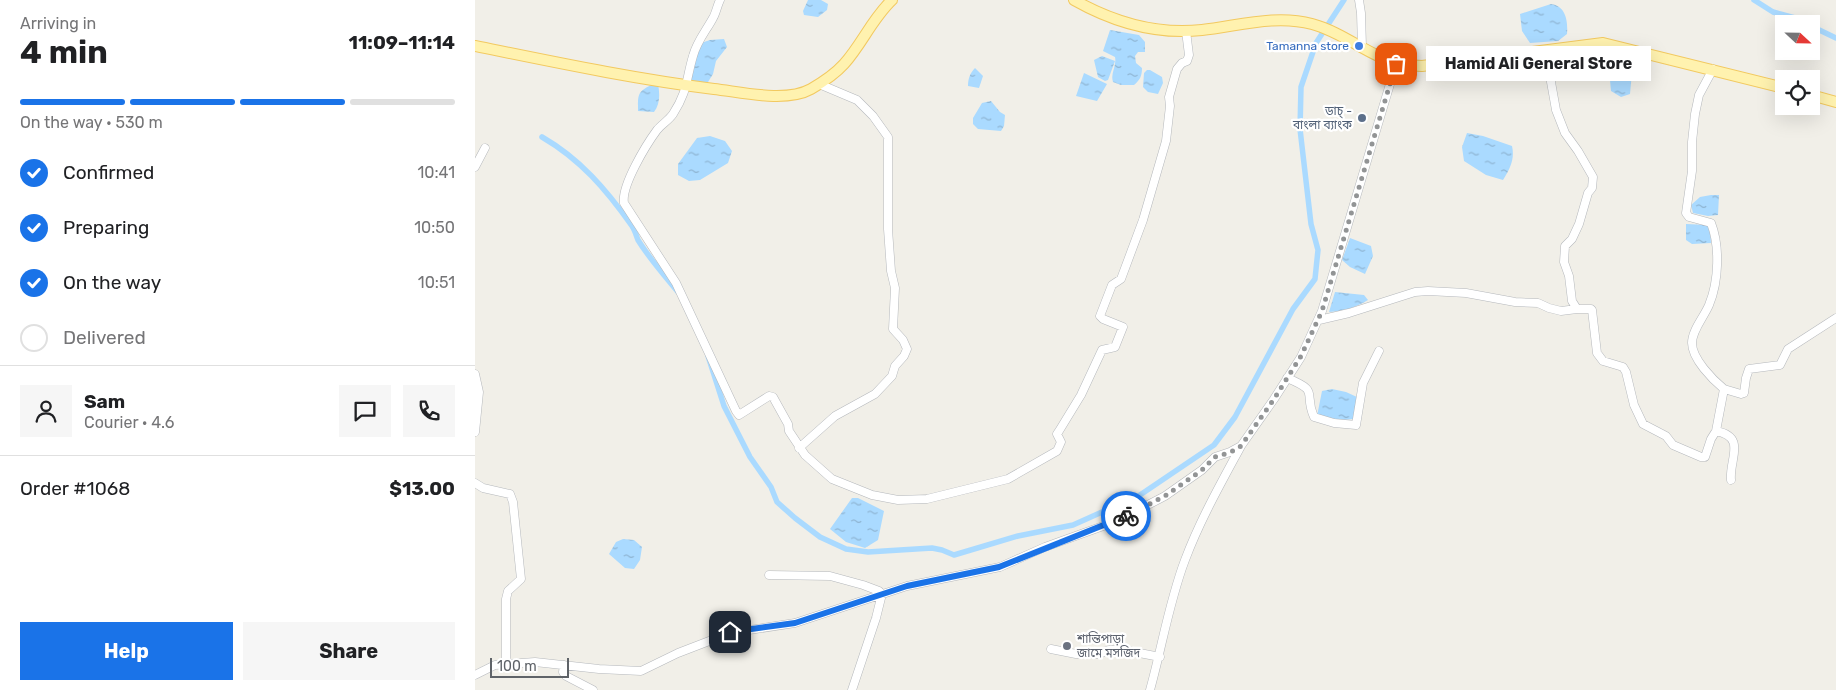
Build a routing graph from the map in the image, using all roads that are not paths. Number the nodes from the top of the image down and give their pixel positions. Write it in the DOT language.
graph roads {
  1 [pos="719,0"];
  2 [pos="891,0"];
  3 [pos="1074,0"];
  4 [pos="1359,0"];
  5 [pos="1186,31"];
  6 [pos="475,46"];
  7 [pos="1363,46"];
  8 [pos="1549,50"];
  9 [pos="1396,64"];
  10 [pos="1713,69"];
  11 [pos="819,84"];
  12 [pos="687,85"];
  13 [pos="1775,86"];
  14 [pos="1820,98"];
  15 [pos="1836,102"];
  16 [pos="485,148"];
  17 [pos="475,167"];
  18 [pos="1577,309"];
  19 [pos="1836,318"];
  20 [pos="1319,320"];
  21 [pos="1379,351"];
  22 [pos="475,374"];
  23 [pos="1287,378"];
  24 [pos="1724,389"];
  25 [pos="1716,430"];
  26 [pos="475,432"];
  27 [pos="1241,446"];
  28 [pos="799,448"];
  29 [pos="1731,480"];
  30 [pos="475,483"];
  31 [pos="769,575"];
  32 [pos="882,594"];
  33 [pos="1051,649"];
  34 [pos="1160,656"];
  35 [pos="506,664"];
  36 [pos="564,665"];
  37 [pos="475,675"];
  38 [pos="593,690"];
  39 [pos="853,690"];
  40 [pos="1151,690"];
  1 -- 12 [label="street"];
  2 -- 11 [label="main road"];
  3 -- 5 [label="main road"];
  4 -- 7 [label="street"];
  5 -- 7 [label="main road"];
  5 -- 28 [label="street"];
  6 -- 12 [label="main road"];
  7 -- 9 [label="main road"];
  8 -- 9 [label="main road"];
  8 -- 10 [label="main road"];
  8 -- 18 [label="street"];
  9 -- 20 [label="street"];
  10 -- 13 [label="main road"];
  10 -- 24 [label="street"];
  11 -- 12 [label="main road"];
  11 -- 28 [label="street"];
  12 -- 28 [label="street"];
  14 -- 15 [label="main road"];
  16 -- 17 [label="street"];
  18 -- 20 [label="street"];
  18 -- 25 [label="street"];
  19 -- 24 [label="street"];
  20 -- 23 [label="street"];
  21 -- 23 [label="street"];
  22 -- 26 [label="street"];
  23 -- 27 [label="street"];
  24 -- 25 [label="street"];
  25 -- 29 [label="street"];
  27 -- 32 [label="street"];
  27 -- 34 [label="street"];
  30 -- 35 [label="street"];
  31 -- 32 [label="street"];
  32 -- 36 [label="street"];
  32 -- 39 [label="street"];
  33 -- 34 [label="street"];
  34 -- 40 [label="street"];
  35 -- 36 [label="street"];
  35 -- 37 [label="street"];
  36 -- 38 [label="street"];
}
